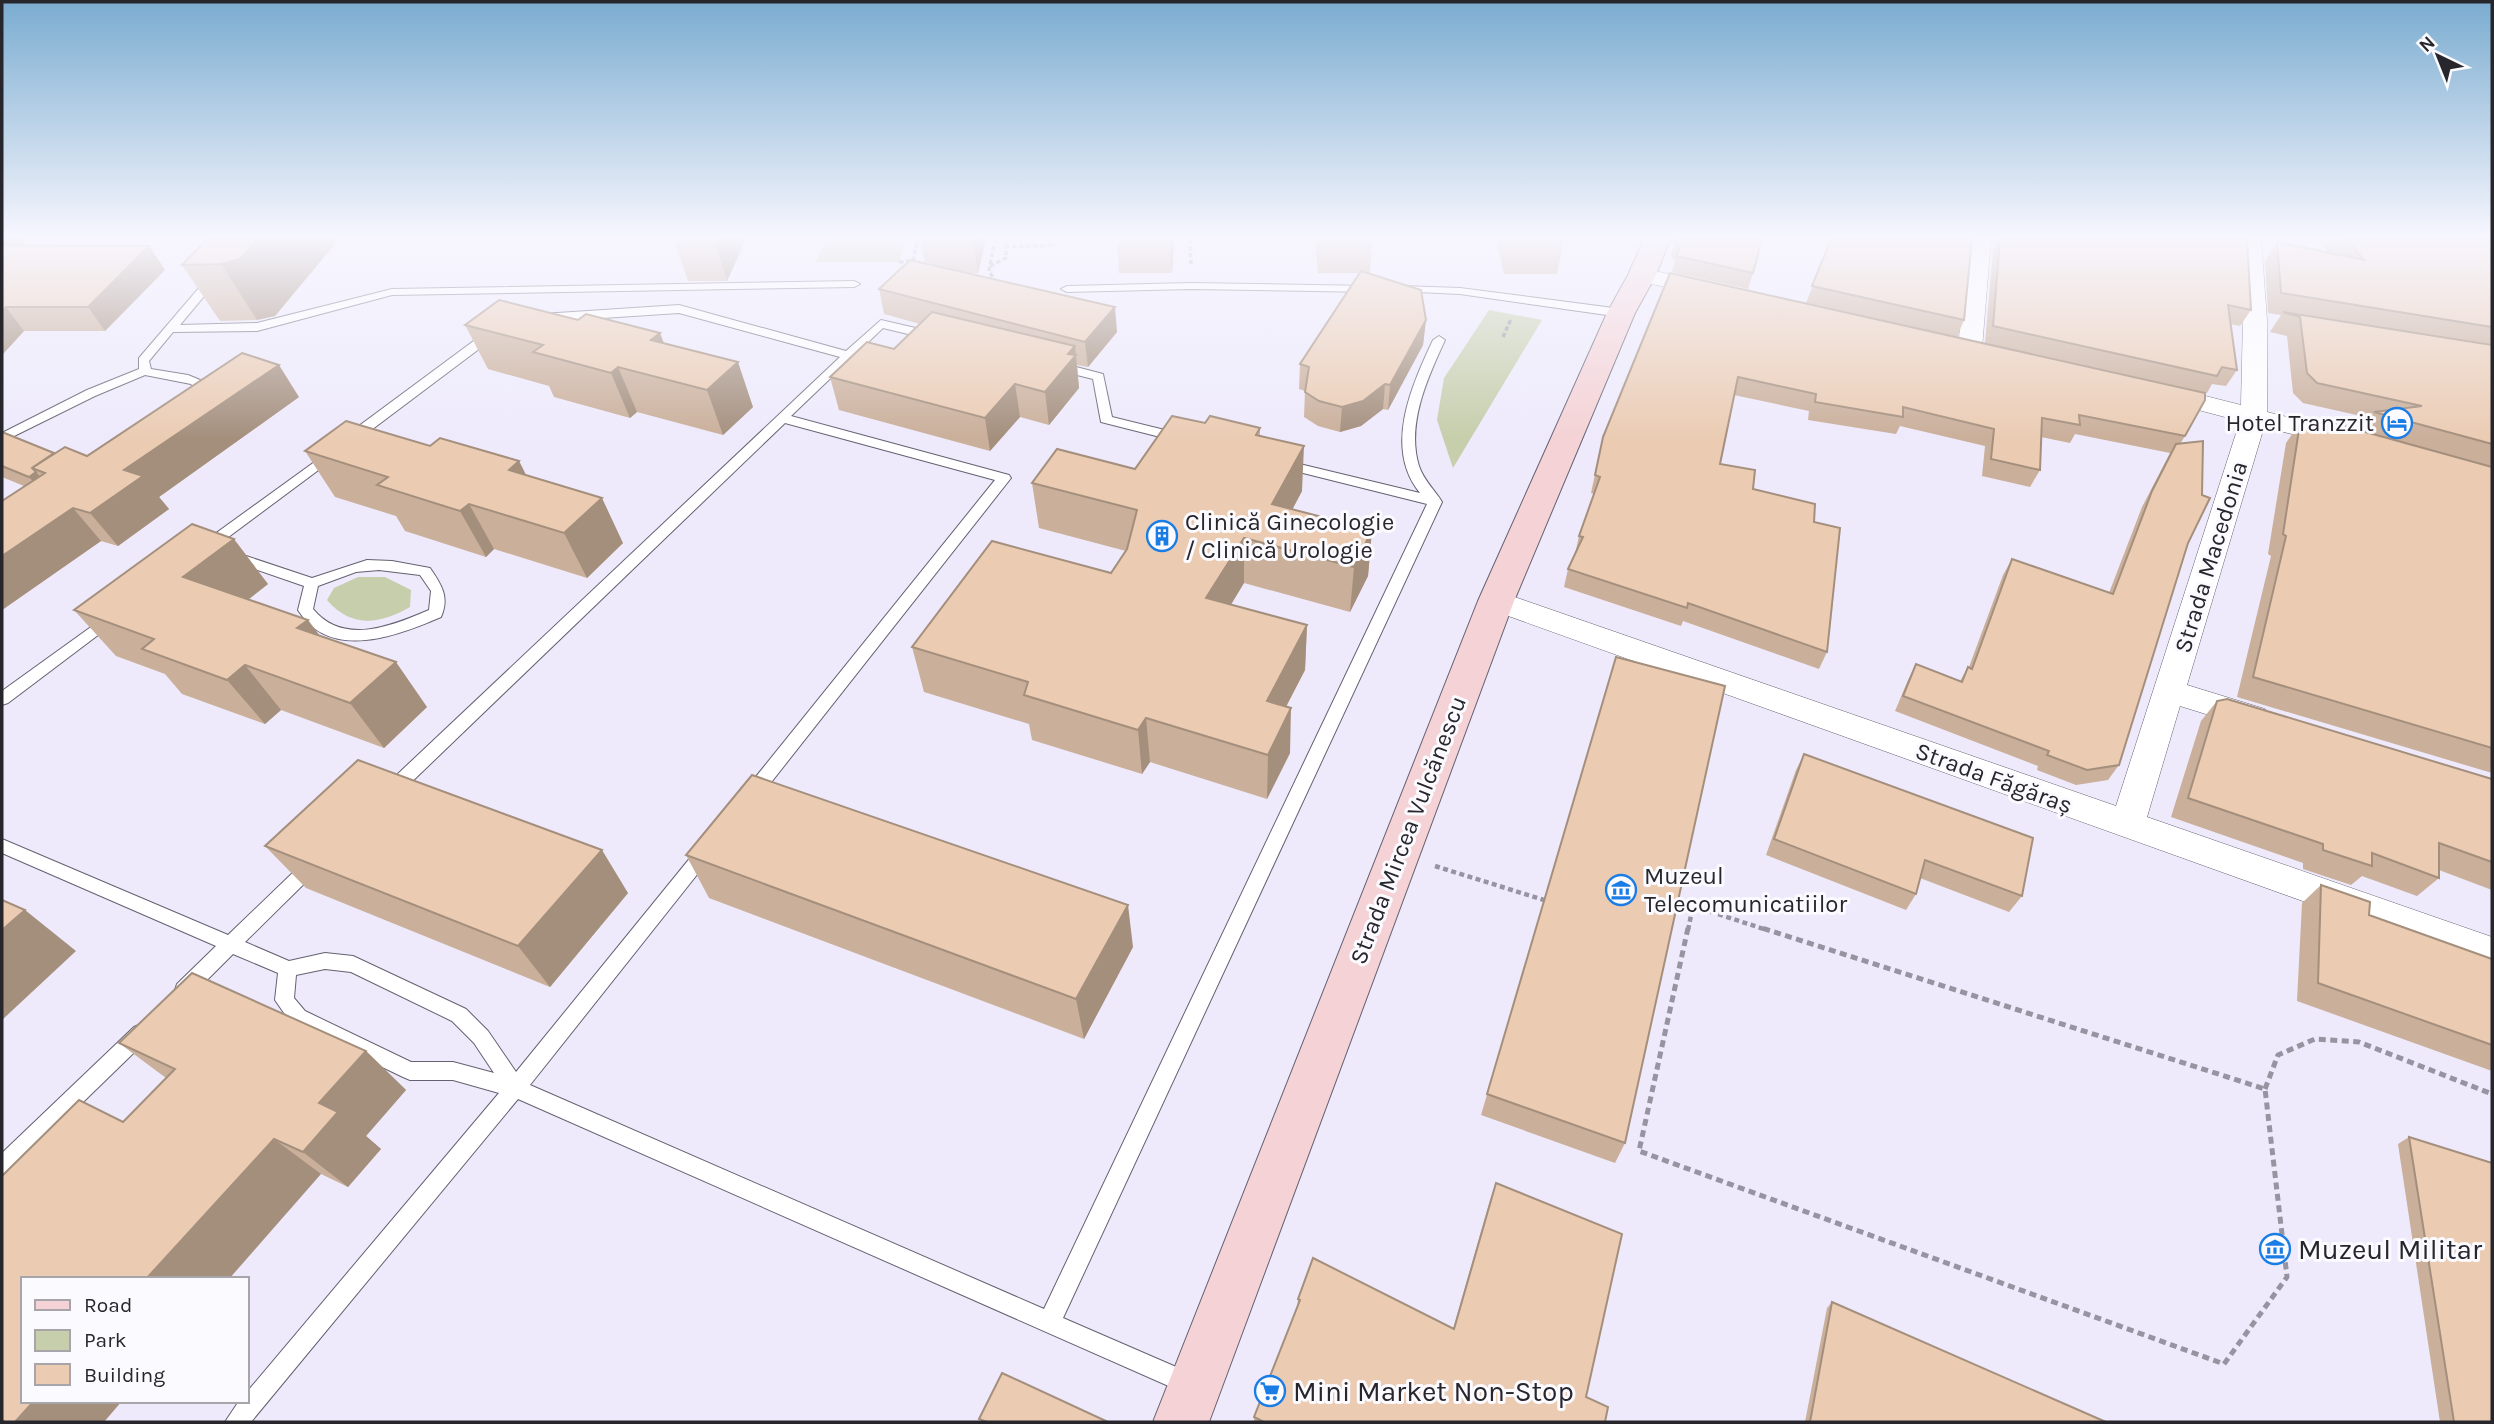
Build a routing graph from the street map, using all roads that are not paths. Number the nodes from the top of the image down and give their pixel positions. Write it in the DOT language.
graph roads {
  1 [pos="190,305"];
  2 [pos="340,305"];
  3 [pos="1560,305"];
  4 [pos="1624,305"];
  5 [pos="1974,305"];
  6 [pos="2264,305"];
  7 [pos="1620,313"];
  8 [pos="531,321"];
  9 [pos="169,329"];
  10 [pos="506,330"];
  11 [pos="943,338"];
  12 [pos="1440,340"];
  13 [pos="1944,342"];
  14 [pos="1970,348"];
  15 [pos="1997,354"];
  16 [pos="847,355"];
  17 [pos="1047,364"];
  18 [pos="145,371"];
  19 [pos="2132,386"];
  20 [pos="190,405"];
  21 [pos="2254,414"];
  22 [pos="782,418"];
  23 [pos="2,438"];
  24 [pos="1198,442"];
  25 [pos="2360,444"];
  26 [pos="1264,459"];
  27 [pos="1436,502"];
  28 [pos="312,583"];
  29 [pos="1496,601"];
  30 [pos="120,611"];
  31 [pos="2169,691"];
  32 [pos="2,699"];
  33 [pos="2285,726"];
  34 [pos="379,802"];
  35 [pos="741,806"];
  36 [pos="2127,825"];
  37 [pos="715,839"];
  38 [pos="2,846"];
  39 [pos="328,850"];
  40 [pos="230,946"];
  41 [pos="2492,953"];
  42 [pos="288,969"];
  43 [pos="171,1003"];
  44 [pos="151,1023"];
  45 [pos="515,1088"];
  46 [pos="2,1167"];
  47 [pos="1049,1324"];
  48 [pos="1188,1404"];
  49 [pos="236,1422"];
  1 -- 9 [label="lane"];
  2 -- 9 [label="lane"];
  3 -- 7 [label="lane"];
  4 -- 7 [label="main road, Strada Mircea Vulcănescu"];
  5 -- 14 [label="street"];
  6 -- 21 [label="street, Strada Macedonia"];
  7 -- 29 [label="main road, Strada Mircea Vulcănescu"];
  8 -- 16 [label="lane"];
  9 -- 18 [label="lane"];
  10 -- 28 [label="lane"];
  11 -- 16 [label="lane"];
  12 -- 27 [label="lane"];
  13 -- 14 [label="street"];
  14 -- 15 [label="street"];
  16 -- 22 [label="lane"];
  17 -- 24 [label="lane"];
  18 -- 20 [label="lane"];
  18 -- 23 [label="lane"];
  19 -- 21 [label="street"];
  21 -- 25 [label="street"];
  21 -- 31 [label="street, Strada Macedonia"];
  22 -- 34 [label="lane"];
  22 -- 35 [label="lane"];
  26 -- 27 [label="lane"];
  27 -- 47 [label="lane"];
  28 -- 28 [label="lane"];
  29 -- 36 [label="street, Strada Făgăraș"];
  29 -- 48 [label="main road, Strada Mircea Vulcănescu"];
  30 -- 32 [label="lane"];
  31 -- 33 [label="street"];
  31 -- 36 [label="street, Strada Macedonia"];
  36 -- 41 [label="street, Strada Făgăraș"];
  37 -- 45 [label="lane"];
  38 -- 40 [label="lane"];
  39 -- 40 [label="lane"];
  40 -- 42 [label="lane"];
  40 -- 43 [label="lane"];
  42 -- 45 [label="lane"];
  42 -- 45 [label="lane"];
  44 -- 46 [label="lane"];
  45 -- 47 [label="lane"];
  45 -- 49 [label="lane"];
  47 -- 48 [label="lane"];
}
